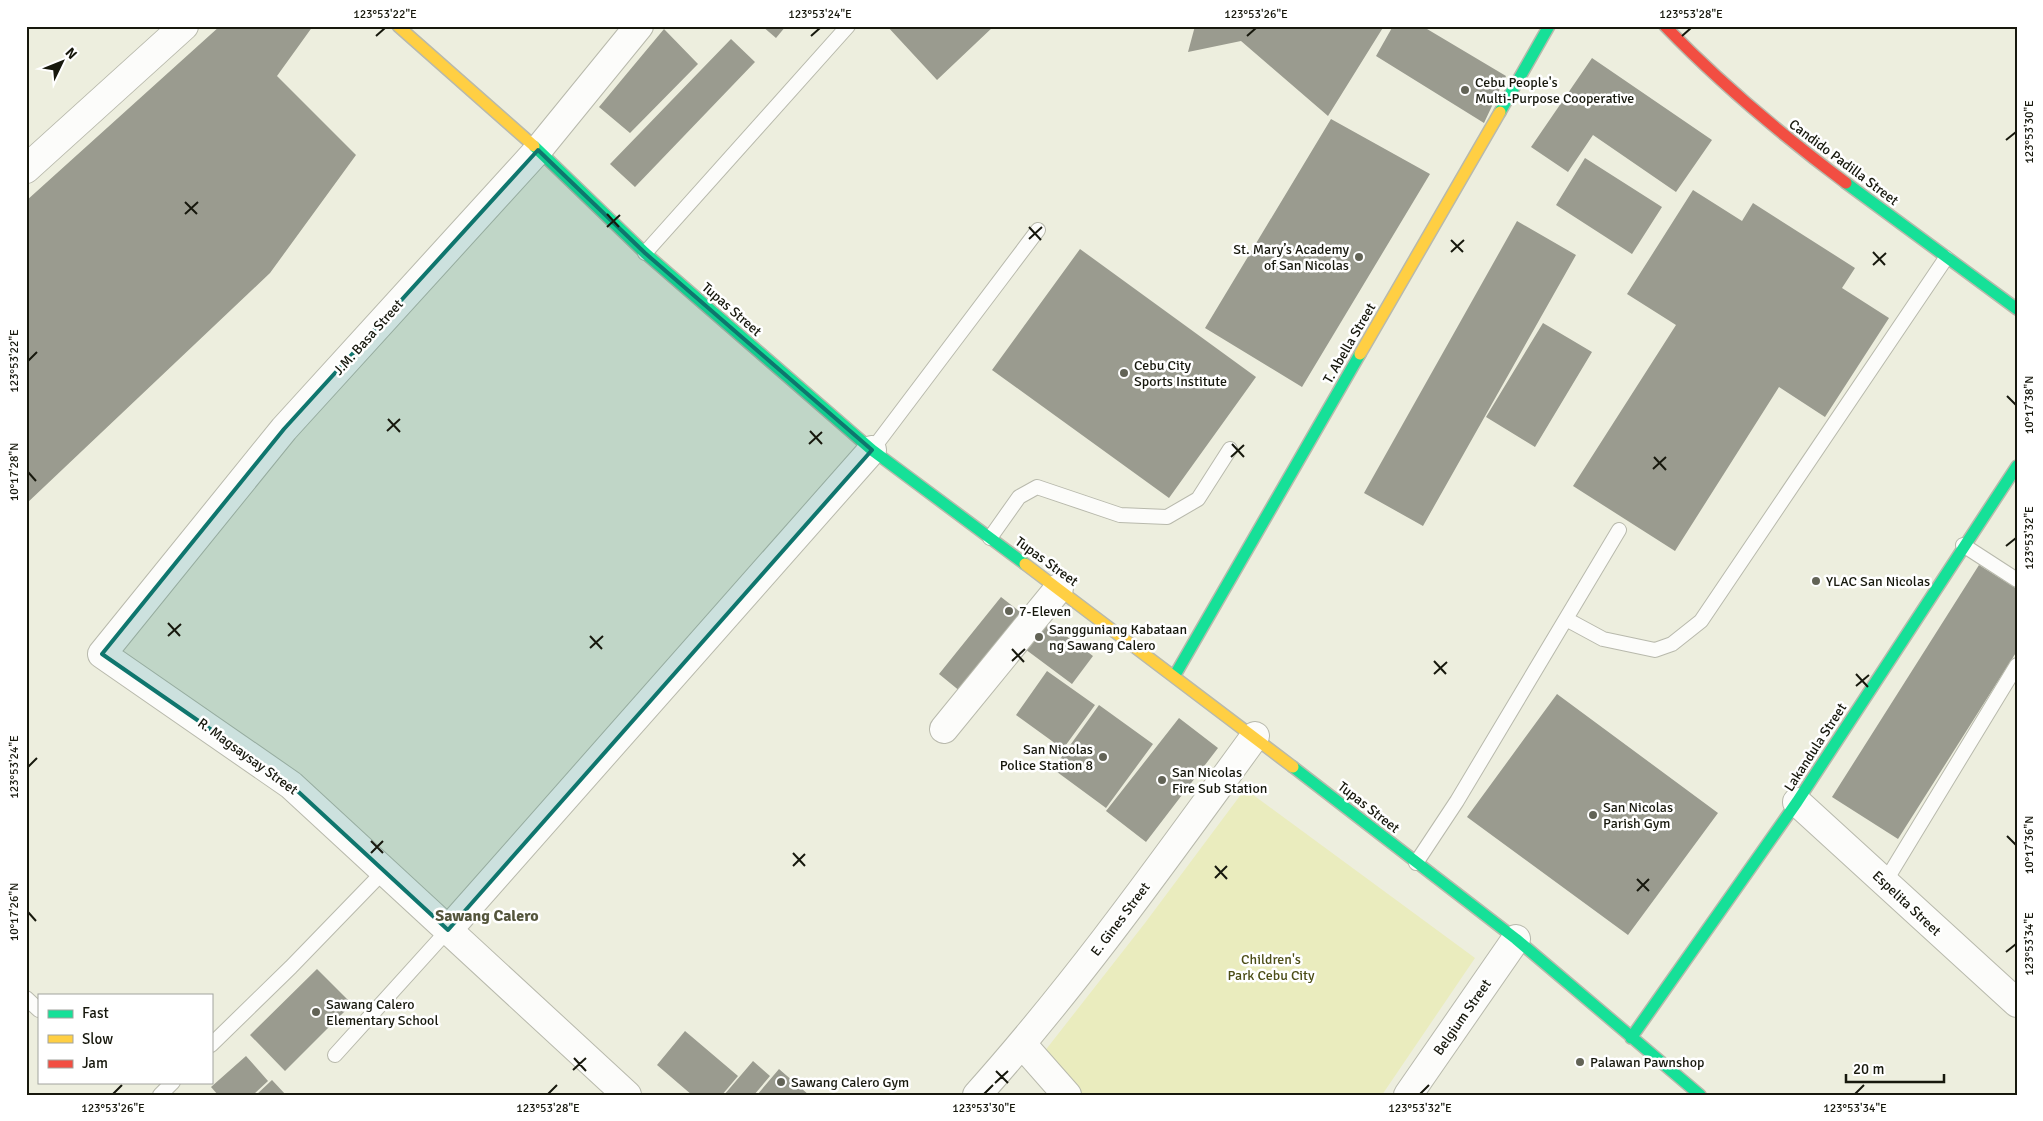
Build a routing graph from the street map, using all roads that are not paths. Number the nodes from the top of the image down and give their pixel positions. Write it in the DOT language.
graph roads {
  1 [pos="184,26"];
  2 [pos="398,26"];
  3 [pos="639,26"];
  4 [pos="848,26"];
  5 [pos="1549,26"];
  6 [pos="1665,26"];
  7 [pos="538,150"];
  8 [pos="26,169"];
  9 [pos="1038,230"];
  10 [pos="645,253"];
  11 [pos="1946,258"];
  12 [pos="2017,309"];
  13 [pos="1230,449"];
  14 [pos="872,450"];
  15 [pos="2017,466"];
  16 [pos="1619,530"];
  17 [pos="990,538"];
  18 [pos="1963,545"];
  19 [pos="2017,580"];
  20 [pos="1059,588"];
  21 [pos="1566,619"];
  22 [pos="102,654"];
  23 [pos="2017,665"];
  24 [pos="1175,675"];
  25 [pos="944,729"];
  26 [pos="1255,736"];
  27 [pos="1797,802"];
  28 [pos="1416,863"];
  29 [pos="385,870"];
  30 [pos="1885,882"];
  31 [pos="448,930"];
  32 [pos="1516,939"];
  33 [pos="26,998"];
  34 [pos="2017,1004"];
  35 [pos="38,1009"];
  36 [pos="1631,1038"];
  37 [pos="212,1044"];
  38 [pos="1022,1044"];
  39 [pos="335,1055"];
  40 [pos="171,1084"];
  41 [pos="160,1095"];
  42 [pos="627,1095"];
  43 [pos="977,1095"];
  44 [pos="1067,1095"];
  45 [pos="1408,1095"];
  46 [pos="1700,1095"];
  1 -- 8 [label="street"];
  2 -- 7 [label="street, Tupas Street"];
  3 -- 7 [label="street, J.M. Basa Street"];
  4 -- 10 [label="lane"];
  5 -- 24 [label="street, T. Abella Street"];
  6 -- 11 [label="street, Candido Padilla Street"];
  7 -- 10 [label="street, Tupas Street"];
  7 -- 22 [label="street, J.M. Basa Street"];
  9 -- 14 [label="lane"];
  10 -- 14 [label="street, Tupas Street"];
  11 -- 12 [label="street, Candido Padilla Street"];
  11 -- 21 [label="lane"];
  13 -- 17 [label="lane"];
  14 -- 17 [label="street, Tupas Street"];
  14 -- 31 [label="street"];
  15 -- 18 [label="street, Lakandula Street"];
  16 -- 21 [label="lane"];
  17 -- 20 [label="street, Tupas Street"];
  18 -- 19 [label="lane"];
  18 -- 27 [label="street, Lakandula Street"];
  20 -- 24 [label="street, Tupas Street"];
  20 -- 25 [label="street"];
  21 -- 28 [label="lane"];
  22 -- 29 [label="street, R. Magsaysay Street"];
  23 -- 30 [label="lane"];
  24 -- 26 [label="street, Tupas Street"];
  26 -- 28 [label="street, Tupas Street"];
  26 -- 38 [label="street, E. Gines Street"];
  27 -- 30 [label="street, Espelita Street"];
  27 -- 36 [label="street, Lakandula Street"];
  28 -- 32 [label="street, Tupas Street"];
  29 -- 31 [label="street, R. Magsaysay Street"];
  29 -- 37 [label="lane"];
  30 -- 34 [label="street, Espelita Street"];
  31 -- 39 [label="lane"];
  31 -- 42 [label="street, R. Magsaysay Street"];
  32 -- 36 [label="street, Tupas Street"];
  32 -- 45 [label="street, Belgium Street"];
  33 -- 35 [label="lane"];
  36 -- 46 [label="street, Tupas Street"];
  38 -- 43 [label="street, E. Gines Street"];
  38 -- 44 [label="street"];
  40 -- 41 [label="lane"];
}
